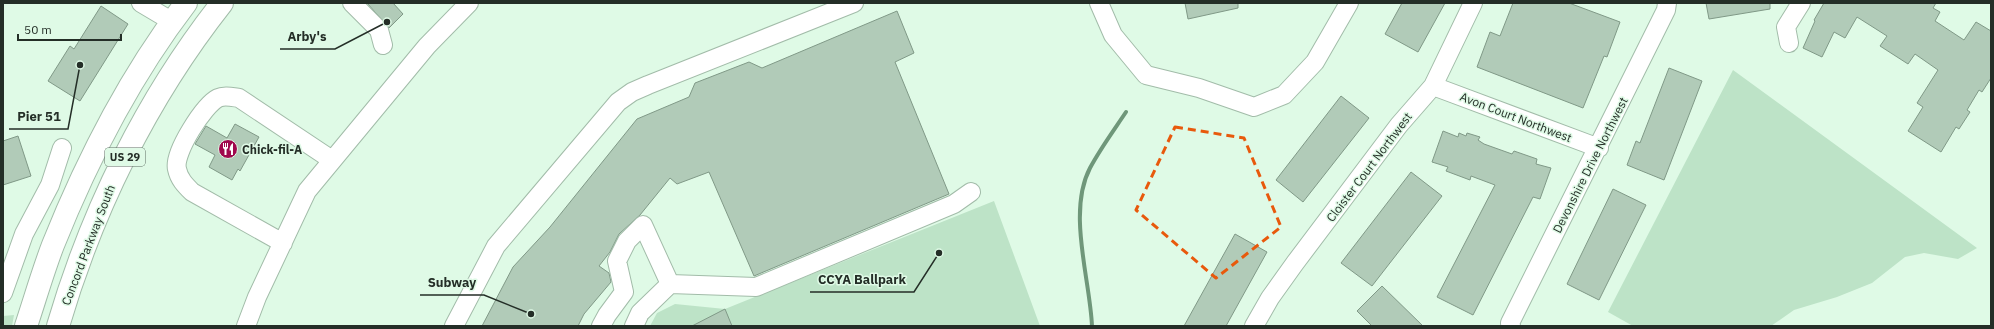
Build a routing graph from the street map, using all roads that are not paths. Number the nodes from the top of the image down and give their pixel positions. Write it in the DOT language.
graph roads {
  1 [pos="141,3"];
  2 [pos="186,3"];
  3 [pos="222,3"];
  4 [pos="352,3"];
  5 [pos="469,3"];
  6 [pos="854,3"];
  7 [pos="1099,3"];
  8 [pos="1350,3"];
  9 [pos="1473,3"];
  10 [pos="1667,3"];
  11 [pos="1801,3"];
  12 [pos="173,22"];
  13 [pos="1789,43"];
  14 [pos="383,45"];
  15 [pos="1433,86"];
  16 [pos="62,148"];
  17 [pos="1599,148"];
  18 [pos="332,160"];
  19 [pos="971,192"];
  20 [pos="283,243"];
  21 [pos="670,284"];
  22 [pos="3,293"];
  23 [pos="26,326"];
  24 [pos="58,326"];
  25 [pos="246,326"];
  26 [pos="454,326"];
  27 [pos="602,326"];
  28 [pos="634,326"];
  29 [pos="1254,326"];
  30 [pos="1510,326"];
  1 -- 12 [label="street"];
  2 -- 12 [label="main road, US 29"];
  3 -- 24 [label="main road, Concord Parkway South / US 29"];
  4 -- 14 [label="street"];
  5 -- 18 [label="street"];
  6 -- 26 [label="street"];
  7 -- 8 [label="street"];
  9 -- 15 [label="street, Cloister Court Northwest"];
  10 -- 17 [label="street, Devonshire Drive Northwest"];
  11 -- 13 [label="street"];
  12 -- 23 [label="main road, US 29"];
  15 -- 17 [label="street, Avon Court Northwest"];
  15 -- 29 [label="street, Cloister Court Northwest"];
  16 -- 22 [label="street"];
  17 -- 30 [label="street, Devonshire Drive Northwest"];
  18 -- 20 [label="street"];
  18 -- 20 [label="street"];
  19 -- 21 [label="street"];
  20 -- 25 [label="street"];
  21 -- 27 [label="street"];
  21 -- 28 [label="street"];
}
